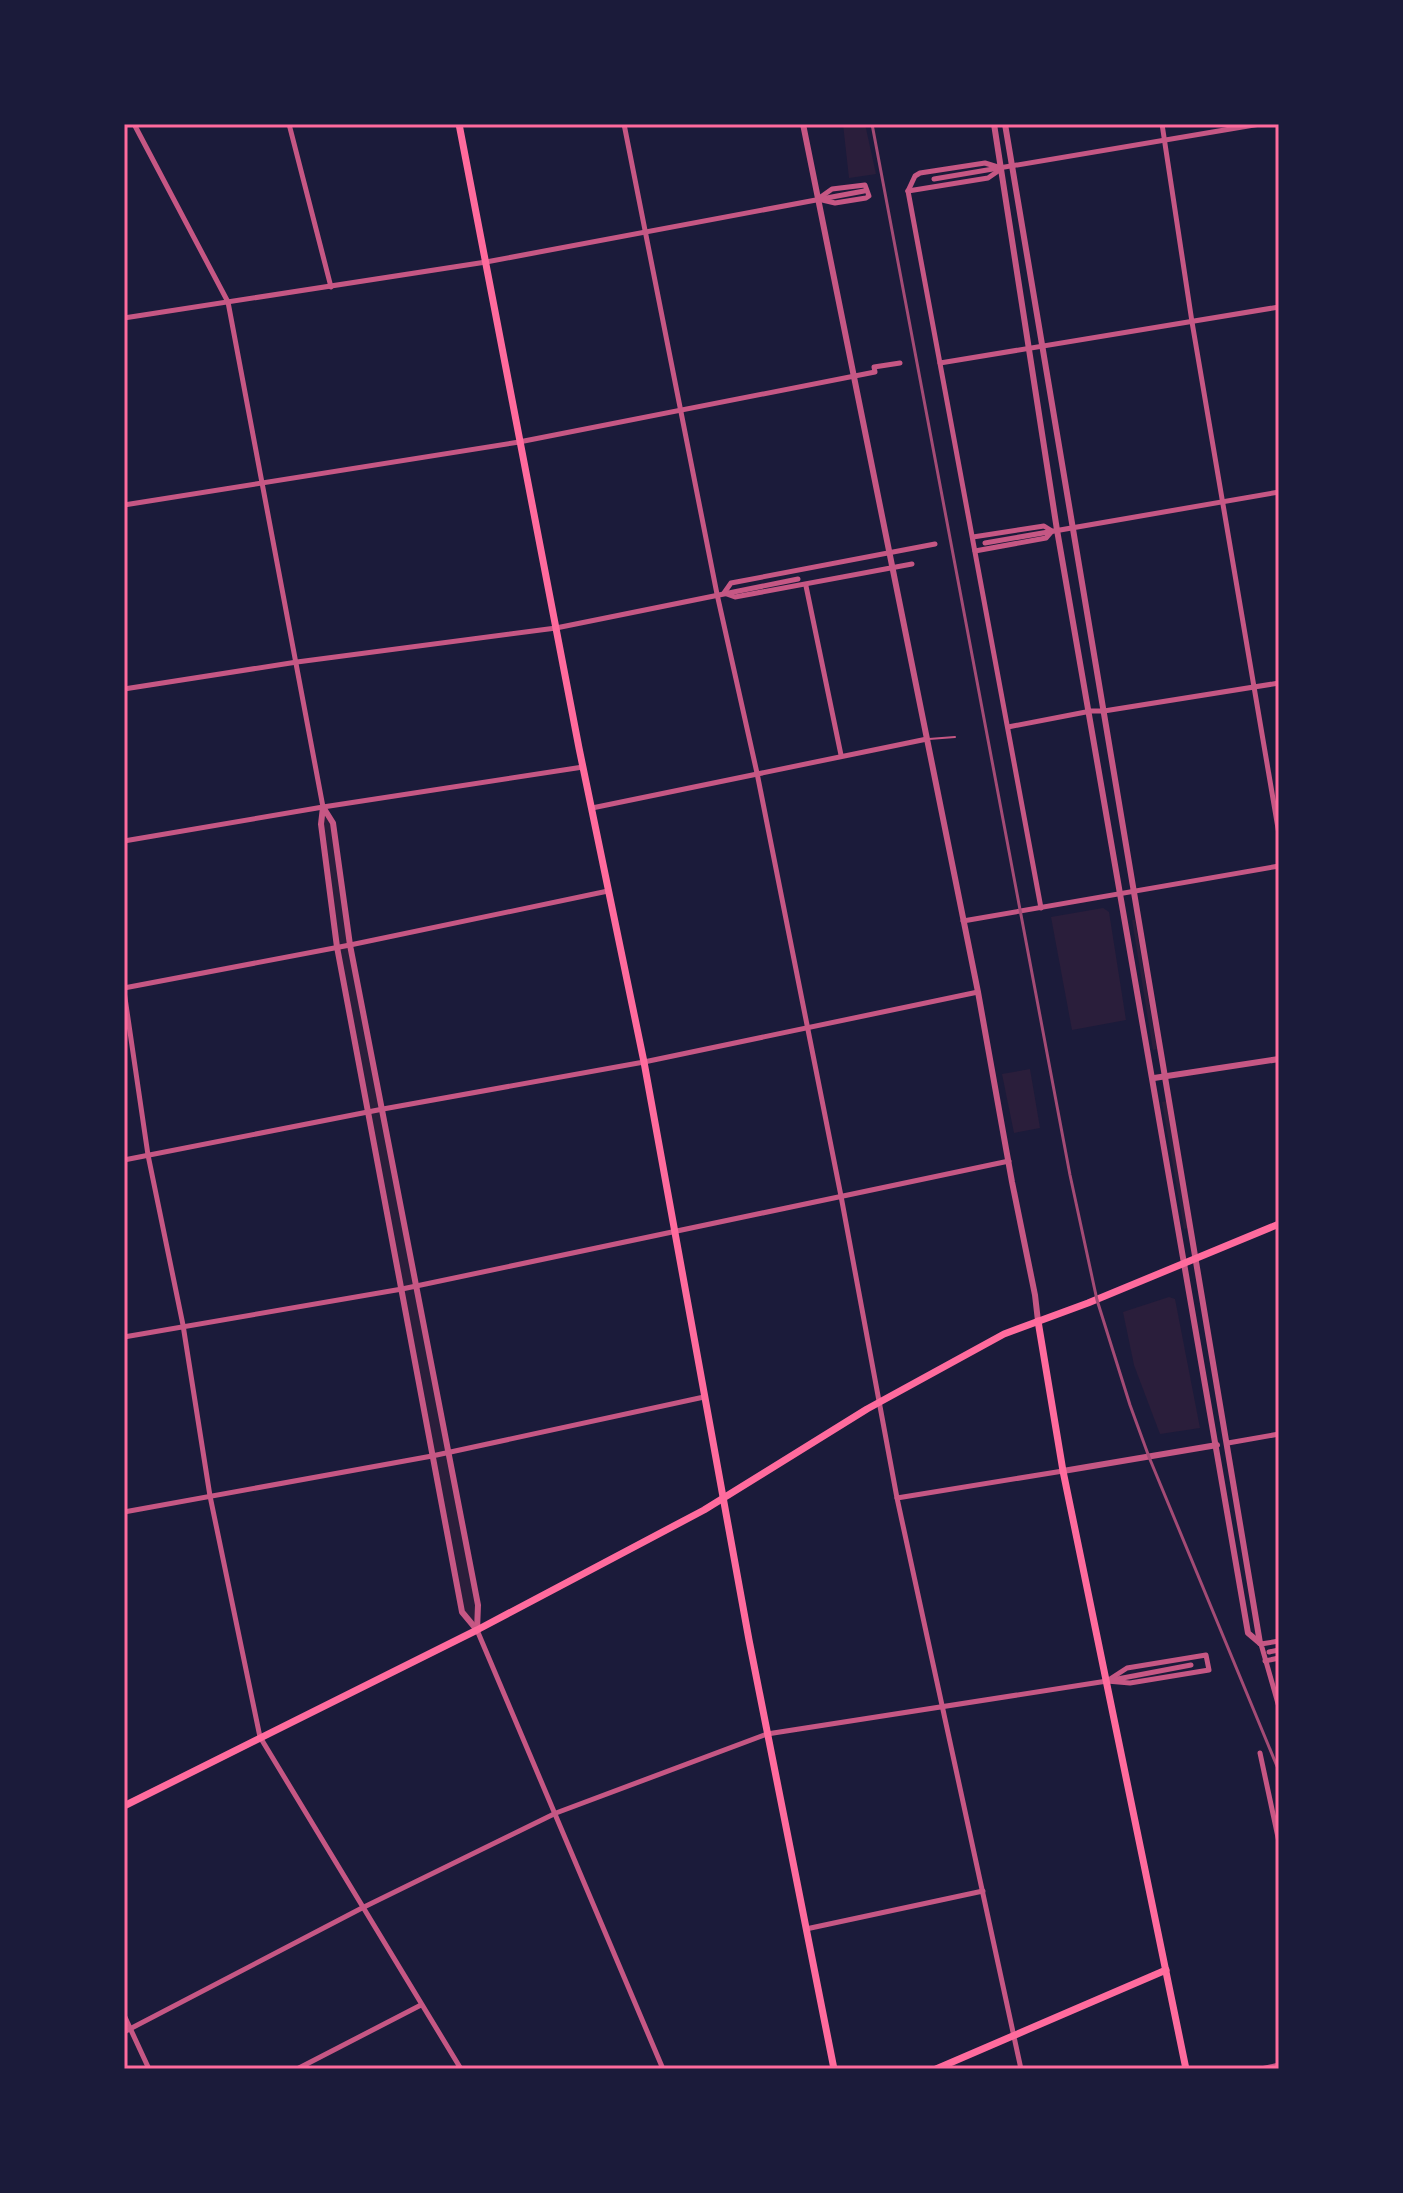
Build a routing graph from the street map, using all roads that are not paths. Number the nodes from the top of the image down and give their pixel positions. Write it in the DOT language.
graph roads {
  1 [pos="134,124"];
  2 [pos="289,124"];
  3 [pos="459,124"];
  4 [pos="624,124"];
  5 [pos="803,124"];
  6 [pos="994,124"];
  7 [pos="1005,124"];
  8 [pos="1162,124"];
  9 [pos="1260,124"];
  10 [pos="1164,141"];
  11 [pos="1013,167"];
  12 [pos="1001,169"];
  13 [pos="934,179"];
  14 [pos="864,191"];
  15 [pos="908,191"];
  16 [pos="818,199"];
  17 [pos="646,232"];
  18 [pos="486,262"];
  19 [pos="331,287"];
  20 [pos="228,302"];
  21 [pos="1279,307"];
  22 [pos="124,318"];
  23 [pos="1192,322"];
  24 [pos="1041,348"];
  25 [pos="1028,350"];
  26 [pos="900,363"];
  27 [pos="940,363"];
  28 [pos="853,377"];
  29 [pos="683,410"];
  30 [pos="519,442"];
  31 [pos="262,484"];
  32 [pos="1279,492"];
  33 [pos="1224,502"];
  34 [pos="124,505"];
  35 [pos="1073,527"];
  36 [pos="1055,531"];
  37 [pos="973,537"];
  38 [pos="985,543"];
  39 [pos="935,544"];
  40 [pos="975,551"];
  41 [pos="889,552"];
  42 [pos="912,564"];
  43 [pos="892,567"];
  44 [pos="798,579"];
  45 [pos="806,586"];
  46 [pos="720,594"];
  47 [pos="556,628"];
  48 [pos="297,662"];
  49 [pos="1279,683"];
  50 [pos="1254,688"];
  51 [pos="124,689"];
  52 [pos="1091,711"];
  53 [pos="1104,711"];
  54 [pos="1008,727"];
  55 [pos="955,737"];
  56 [pos="927,739"];
  57 [pos="841,755"];
  58 [pos="583,767"];
  59 [pos="757,773"];
  60 [pos="323,807"];
  61 [pos="592,808"];
  62 [pos="1279,834"];
  63 [pos="124,841"];
  64 [pos="1279,866"];
  65 [pos="1134,890"];
  66 [pos="608,891"];
  67 [pos="1121,893"];
  68 [pos="1041,908"];
  69 [pos="963,921"];
  70 [pos="350,945"];
  71 [pos="337,947"];
  72 [pos="124,990"];
  73 [pos="978,992"];
  74 [pos="807,1028"];
  75 [pos="1279,1059"];
  76 [pos="644,1062"];
  77 [pos="1166,1076"];
  78 [pos="1154,1078"];
  79 [pos="383,1109"];
  80 [pos="370,1112"];
  81 [pos="148,1155"];
  82 [pos="124,1160"];
  83 [pos="1009,1161"];
  84 [pos="841,1196"];
  85 [pos="1279,1224"];
  86 [pos="674,1232"];
  87 [pos="1197,1258"];
  88 [pos="1185,1264"];
  89 [pos="416,1286"];
  90 [pos="402,1289"];
  91 [pos="1038,1321"];
  92 [pos="183,1325"];
  93 [pos="124,1337"];
  94 [pos="704,1397"];
  95 [pos="880,1402"];
  96 [pos="1279,1434"];
  97 [pos="1228,1443"];
  98 [pos="1216,1445"];
  99 [pos="447,1452"];
  100 [pos="432,1456"];
  101 [pos="1063,1471"];
  102 [pos="210,1496"];
  103 [pos="897,1498"];
  104 [pos="724,1499"];
  105 [pos="124,1512"];
  106 [pos="477,1630"];
  107 [pos="1279,1641"];
  108 [pos="1261,1644"];
  109 [pos="1279,1650"];
  110 [pos="1269,1652"];
  111 [pos="1279,1658"];
  112 [pos="1265,1661"];
  113 [pos="1191,1665"];
  114 [pos="1107,1681"];
  115 [pos="942,1705"];
  116 [pos="1279,1707"];
  117 [pos="767,1734"];
  118 [pos="260,1737"];
  119 [pos="1260,1753"];
  120 [pos="124,1806"];
  121 [pos="556,1813"];
  122 [pos="1279,1842"];
  123 [pos="983,1891"];
  124 [pos="362,1908"];
  125 [pos="806,1929"];
  126 [pos="1166,1970"];
  127 [pos="421,2005"];
  128 [pos="124,2015"];
  129 [pos="127,2030"];
  130 [pos="1014,2035"];
  131 [pos="1279,2065"];
  132 [pos="149,2069"];
  133 [pos="297,2069"];
  134 [pos="461,2069"];
  135 [pos="663,2069"];
  136 [pos="834,2069"];
  137 [pos="936,2069"];
  138 [pos="1021,2069"];
  139 [pos="1186,2069"];
  140 [pos="1261,2069"];
  1 -- 20 [label="street"];
  2 -- 19 [label="street"];
  3 -- 18 [label="main road"];
  4 -- 17 [label="street"];
  5 -- 16 [label="street"];
  6 -- 12 [label="street"];
  7 -- 11 [label="street"];
  8 -- 10 [label="street"];
  9 -- 10 [label="street"];
  10 -- 11 [label="street"];
  10 -- 23 [label="street"];
  11 -- 12 [label="street"];
  11 -- 24 [label="street"];
  12 -- 13 [label="street"];
  12 -- 15 [label="street"];
  12 -- 15 [label="street"];
  12 -- 25 [label="street"];
  14 -- 16 [label="street"];
  15 -- 27 [label="street"];
  16 -- 16 [label="street"];
  16 -- 17 [label="street"];
  16 -- 28 [label="street"];
  17 -- 18 [label="street"];
  17 -- 29 [label="street"];
  18 -- 19 [label="street"];
  18 -- 30 [label="main road"];
  19 -- 20 [label="street"];
  20 -- 22 [label="street"];
  20 -- 31 [label="street"];
  21 -- 23 [label="street"];
  23 -- 24 [label="street"];
  23 -- 33 [label="street"];
  24 -- 25 [label="street"];
  24 -- 35 [label="street"];
  25 -- 27 [label="street"];
  25 -- 36 [label="street"];
  26 -- 28 [label="street"];
  27 -- 37 [label="street"];
  28 -- 29 [label="street"];
  28 -- 41 [label="street"];
  29 -- 30 [label="street"];
  29 -- 46 [label="street"];
  30 -- 31 [label="street"];
  30 -- 47 [label="main road"];
  31 -- 34 [label="street"];
  31 -- 48 [label="street"];
  32 -- 33 [label="street"];
  33 -- 35 [label="street"];
  33 -- 50 [label="street"];
  35 -- 36 [label="street"];
  35 -- 53 [label="street"];
  36 -- 37 [label="street"];
  36 -- 38 [label="street"];
  36 -- 40 [label="street"];
  36 -- 52 [label="street"];
  37 -- 40 [label="street"];
  39 -- 41 [label="street"];
  40 -- 54 [label="street"];
  41 -- 43 [label="street"];
  41 -- 46 [label="street"];
  42 -- 43 [label="street"];
  43 -- 45 [label="street"];
  43 -- 56 [label="street"];
  44 -- 46 [label="street"];
  45 -- 46 [label="street"];
  45 -- 57 [label="street"];
  46 -- 47 [label="street"];
  46 -- 59 [label="street"];
  47 -- 48 [label="street"];
  47 -- 58 [label="main road"];
  48 -- 51 [label="street"];
  48 -- 60 [label="street"];
  49 -- 50 [label="street"];
  50 -- 53 [label="street"];
  50 -- 62 [label="street"];
  52 -- 53 [label="street"];
  52 -- 54 [label="street"];
  52 -- 67 [label="street"];
  53 -- 65 [label="street"];
  54 -- 68 [label="street"];
  55 -- 56 [label="lane"];
  56 -- 57 [label="street"];
  56 -- 69 [label="street"];
  57 -- 59 [label="street"];
  58 -- 60 [label="street"];
  58 -- 61 [label="main road"];
  59 -- 61 [label="street"];
  59 -- 74 [label="street"];
  60 -- 63 [label="street"];
  60 -- 70 [label="street"];
  60 -- 71 [label="street"];
  61 -- 66 [label="main road"];
  64 -- 65 [label="street"];
  65 -- 67 [label="street"];
  65 -- 77 [label="street"];
  66 -- 70 [label="street"];
  66 -- 76 [label="main road"];
  67 -- 68 [label="street"];
  67 -- 78 [label="street"];
  68 -- 69 [label="street"];
  69 -- 73 [label="street"];
  70 -- 71 [label="street"];
  70 -- 79 [label="street"];
  71 -- 72 [label="street"];
  71 -- 80 [label="street"];
  72 -- 81 [label="street"];
  73 -- 74 [label="street"];
  73 -- 83 [label="street"];
  74 -- 76 [label="street"];
  74 -- 84 [label="street"];
  75 -- 77 [label="street"];
  76 -- 79 [label="street"];
  76 -- 86 [label="main road"];
  77 -- 78 [label="street"];
  77 -- 87 [label="street"];
  78 -- 88 [label="street"];
  79 -- 80 [label="street"];
  79 -- 89 [label="street"];
  80 -- 81 [label="street"];
  80 -- 90 [label="street"];
  81 -- 82 [label="street"];
  81 -- 92 [label="street"];
  83 -- 84 [label="street"];
  83 -- 91 [label="street"];
  84 -- 86 [label="street"];
  84 -- 95 [label="street"];
  85 -- 87 [label="main road"];
  86 -- 89 [label="street"];
  86 -- 94 [label="main road"];
  87 -- 88 [label="main road"];
  87 -- 97 [label="street"];
  88 -- 91 [label="main road"];
  88 -- 98 [label="street"];
  89 -- 90 [label="street"];
  89 -- 99 [label="street"];
  90 -- 92 [label="street"];
  90 -- 100 [label="street"];
  91 -- 95 [label="main road"];
  91 -- 101 [label="main road"];
  92 -- 93 [label="street"];
  92 -- 102 [label="street"];
  94 -- 99 [label="street"];
  94 -- 104 [label="main road"];
  95 -- 103 [label="street"];
  95 -- 104 [label="main road"];
  96 -- 97 [label="street"];
  97 -- 98 [label="street"];
  97 -- 108 [label="street"];
  98 -- 101 [label="street"];
  98 -- 108 [label="street"];
  99 -- 100 [label="street"];
  99 -- 106 [label="street"];
  100 -- 102 [label="street"];
  100 -- 106 [label="street"];
  101 -- 103 [label="street"];
  101 -- 114 [label="main road"];
  102 -- 105 [label="street"];
  102 -- 118 [label="street"];
  103 -- 115 [label="street"];
  104 -- 106 [label="main road"];
  104 -- 117 [label="main road"];
  106 -- 118 [label="main road"];
  106 -- 121 [label="street"];
  107 -- 108 [label="street"];
  108 -- 112 [label="street"];
  109 -- 110 [label="street"];
  111 -- 112 [label="street"];
  112 -- 116 [label="street"];
  113 -- 114 [label="street"];
  114 -- 114 [label="street"];
  114 -- 115 [label="street"];
  114 -- 126 [label="main road"];
  115 -- 117 [label="street"];
  115 -- 123 [label="street"];
  117 -- 121 [label="street"];
  117 -- 125 [label="main road"];
  118 -- 120 [label="main road"];
  118 -- 124 [label="street"];
  119 -- 122 [label="street"];
  121 -- 124 [label="street"];
  121 -- 135 [label="street"];
  123 -- 125 [label="street"];
  123 -- 130 [label="street"];
  124 -- 127 [label="street"];
  124 -- 129 [label="street"];
  125 -- 136 [label="main road"];
  126 -- 130 [label="main road"];
  126 -- 139 [label="main road"];
  127 -- 133 [label="street"];
  127 -- 134 [label="street"];
  128 -- 129 [label="street"];
  129 -- 132 [label="street"];
  130 -- 137 [label="main road"];
  130 -- 138 [label="street"];
  131 -- 140 [label="street"];
}
